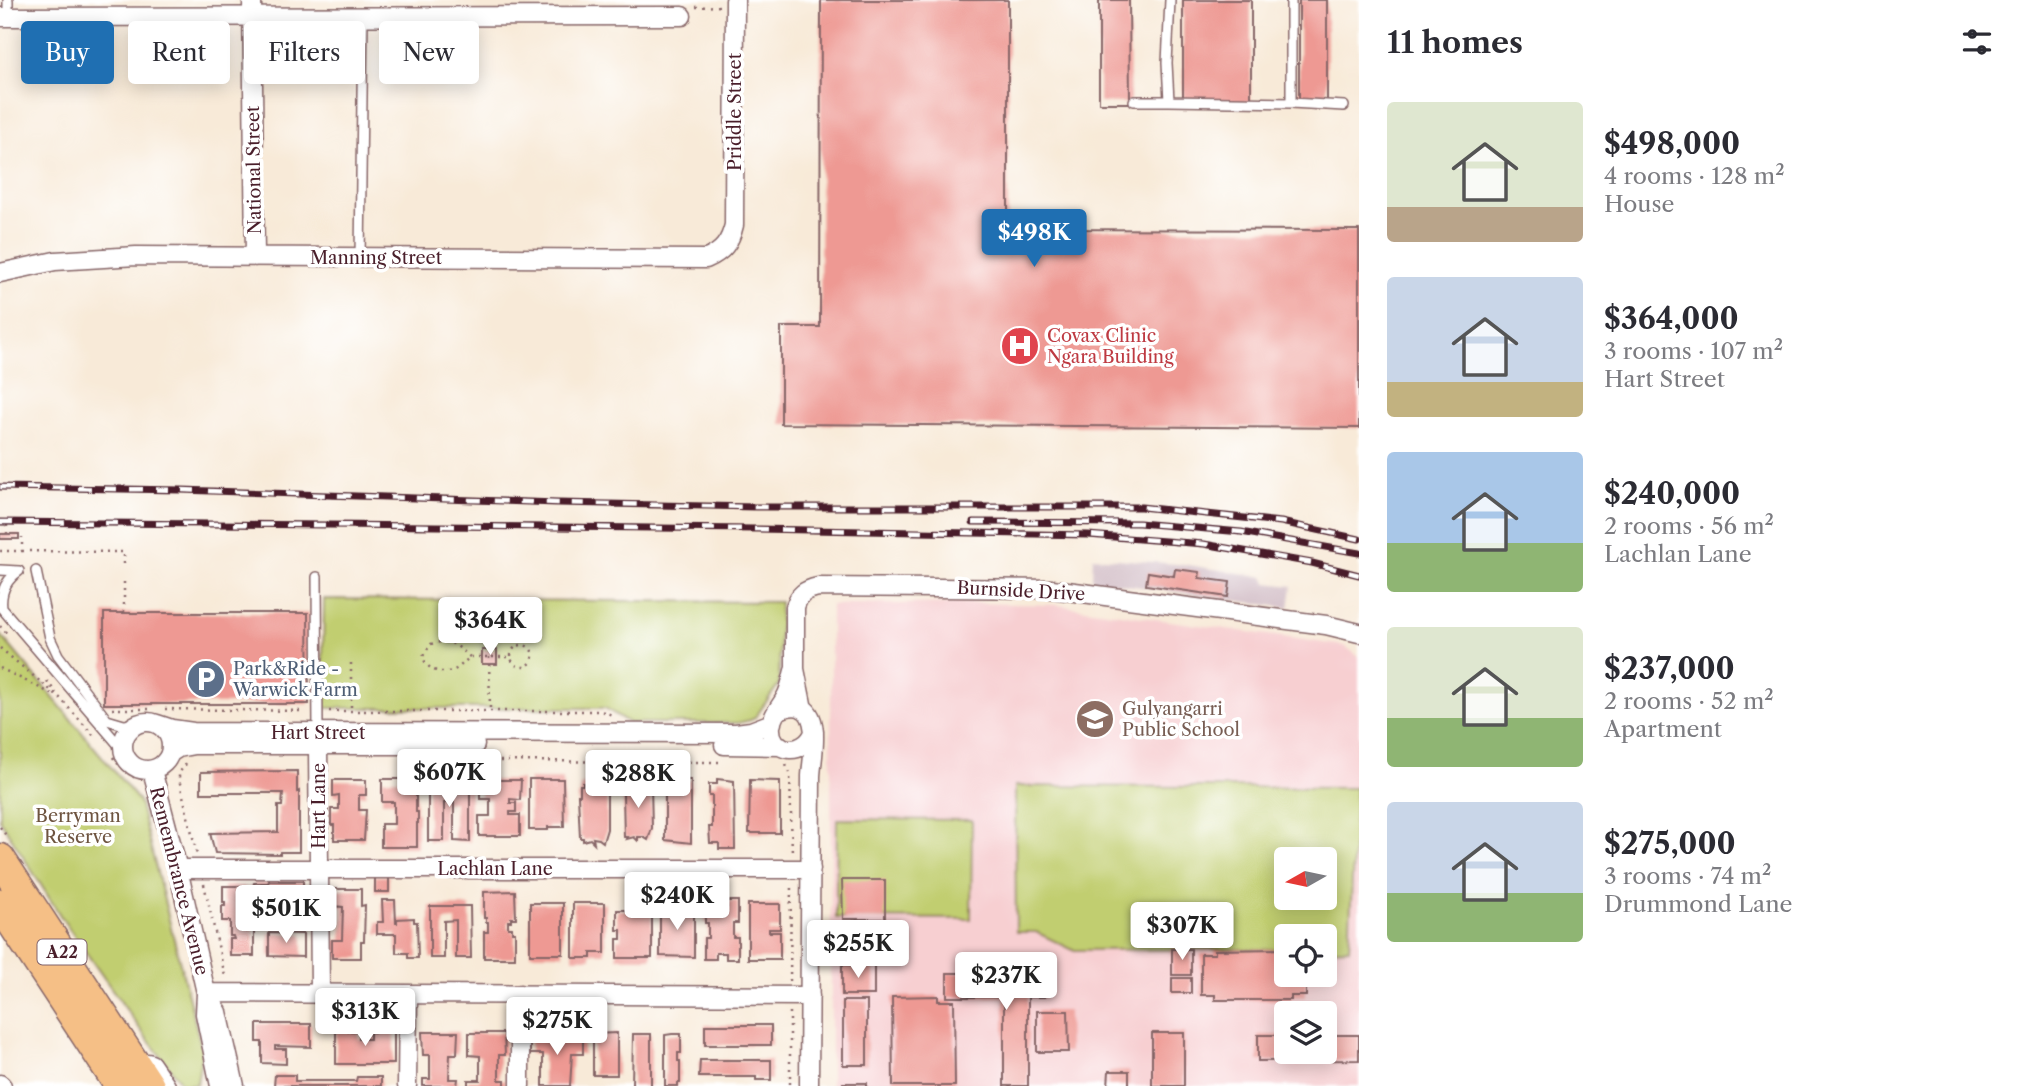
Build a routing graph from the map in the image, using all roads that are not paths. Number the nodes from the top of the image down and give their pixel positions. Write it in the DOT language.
graph roads {
  1 [pos="1170,0"];
  2 [pos="1291,0"];
  3 [pos="735,3"];
  4 [pos="252,8"];
  5 [pos="5,11"];
  6 [pos="363,16"];
  7 [pos="682,16"];
  8 [pos="1134,101"];
  9 [pos="1169,101"];
  10 [pos="1291,103"];
  11 [pos="1344,106"];
  12 [pos="734,225"];
  13 [pos="255,257"];
  14 [pos="360,258"];
  15 [pos="0,273"];
  16 [pos="0,570"];
  17 [pos="36,571"];
  18 [pos="317,577"];
  19 [pos="1,607"];
  20 [pos="1359,633"];
  21 [pos="795,669"];
  22 [pos="803,709"];
  23 [pos="775,717"];
  24 [pos="137,724"];
  25 [pos="157,724"];
  26 [pos="814,732"];
  27 [pos="318,739"];
  28 [pos="117,752"];
  29 [pos="170,753"];
  30 [pos="785,755"];
  31 [pos="146,776"];
  32 [pos="811,776"];
  33 [pos="0,859"];
  34 [pos="178,869"];
  35 [pos="319,869"];
  36 [pos="811,869"];
  37 [pos="0,904"];
  38 [pos="206,993"];
  39 [pos="320,993"];
  40 [pos="408,994"];
  41 [pos="520,994"];
  42 [pos="810,996"];
  43 [pos="212,1044"];
  44 [pos="131,1059"];
  45 [pos="120,1086"];
  46 [pos="149,1086"];
  47 [pos="166,1086"];
  48 [pos="214,1086"];
  49 [pos="220,1086"];
  50 [pos="235,1086"];
  51 [pos="407,1086"];
  52 [pos="520,1086"];
  53 [pos="809,1086"];
  1 -- 9 [label="lane"];
  2 -- 10 [label="lane"];
  3 -- 12 [label="street, Priddle Street"];
  4 -- 5 [label="street"];
  4 -- 6 [label="street"];
  4 -- 13 [label="street, National Street"];
  6 -- 7 [label="street"];
  6 -- 14 [label="lane"];
  8 -- 9 [label="lane"];
  9 -- 10 [label="lane"];
  10 -- 11 [label="lane"];
  12 -- 14 [label="street, Manning Street"];
  13 -- 14 [label="street, Manning Street"];
  13 -- 15 [label="street, Manning Street"];
  16 -- 19 [label="lane"];
  17 -- 24 [label="lane"];
  18 -- 27 [label="lane"];
  19 -- 28 [label="lane"];
  20 -- 21 [label="street, Burnside Drive"];
  21 -- 22 [label="street, Burnside Drive"];
  21 -- 23 [label="street, Burnside Drive"];
  22 -- 23 [label="street"];
  22 -- 26 [label="street"];
  23 -- 27 [label="street, Hart Street"];
  23 -- 30 [label="street"];
  24 -- 25 [label="street"];
  24 -- 28 [label="street"];
  25 -- 27 [label="street, Hart Street"];
  25 -- 29 [label="street"];
  26 -- 30 [label="street"];
  26 -- 32 [label="street"];
  27 -- 29 [label="street, Hart Street"];
  27 -- 30 [label="street, Hart Street"];
  27 -- 35 [label="street, Hart Lane"];
  28 -- 31 [label="street"];
  29 -- 31 [label="street"];
  30 -- 32 [label="street"];
  31 -- 34 [label="street, Remembrance Avenue"];
  32 -- 36 [label="street"];
  33 -- 44 [label="highway, A22"];
  34 -- 35 [label="street, Lachlan Lane"];
  34 -- 38 [label="street, Remembrance Avenue"];
  35 -- 36 [label="street, Lachlan Lane"];
  35 -- 39 [label="street, Hart Lane"];
  36 -- 42 [label="street"];
  37 -- 45 [label="highway, A22"];
  38 -- 39 [label="street"];
  38 -- 43 [label="street, Remembrance Avenue"];
  38 -- 50 [label="street, Remembrance Avenue"];
  39 -- 40 [label="street"];
  40 -- 41 [label="street"];
  40 -- 51 [label="street"];
  41 -- 42 [label="street"];
  41 -- 52 [label="street"];
  42 -- 53 [label="street"];
  43 -- 48 [label="street, Remembrance Avenue"];
  43 -- 49 [label="street, Remembrance Avenue"];
  44 -- 46 [label="highway, A22"];
  44 -- 47 [label="street"];
}
